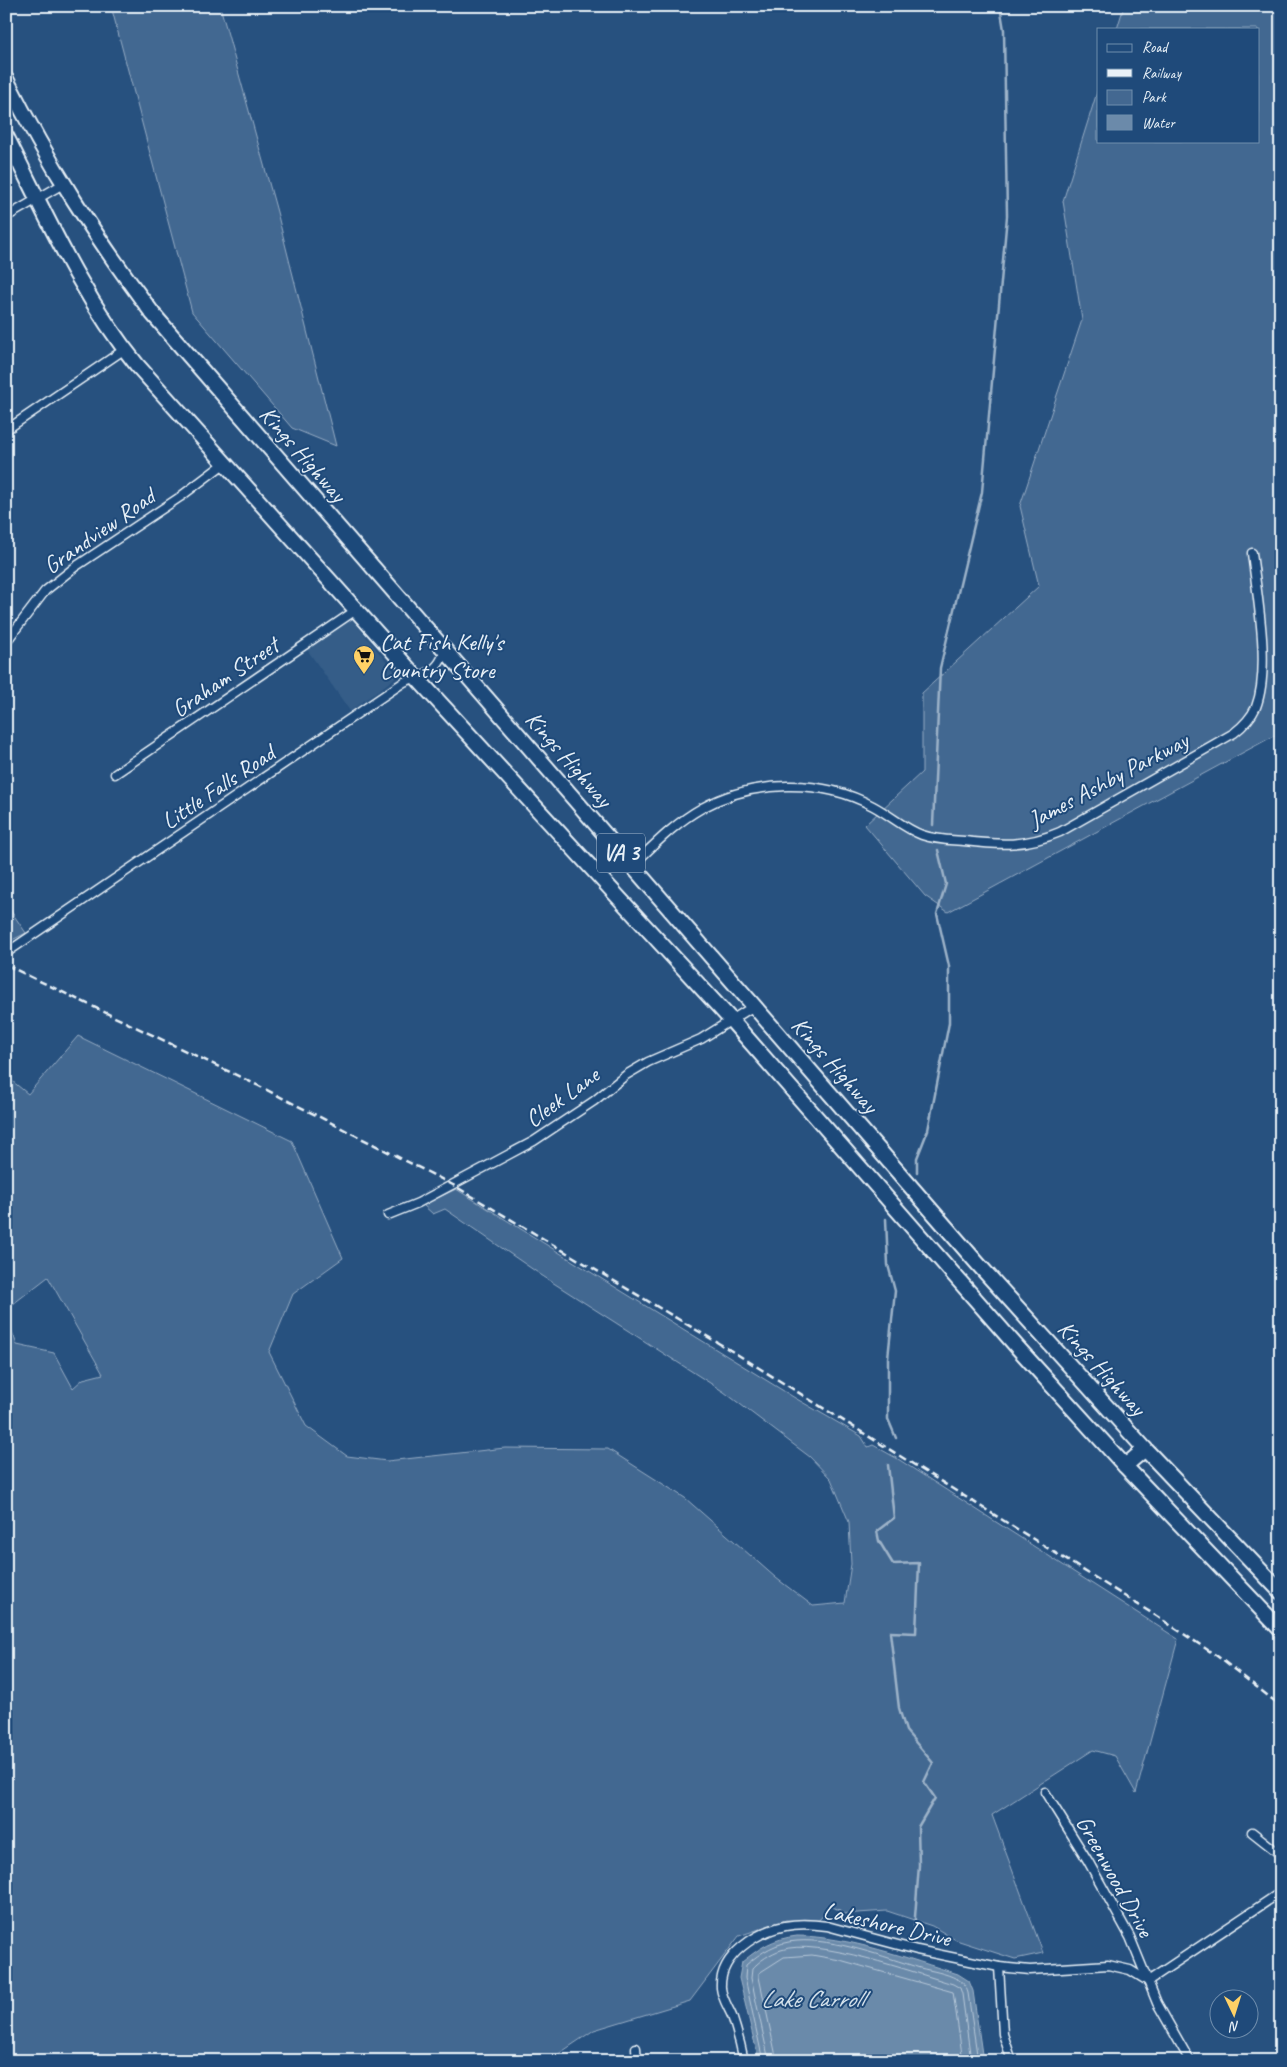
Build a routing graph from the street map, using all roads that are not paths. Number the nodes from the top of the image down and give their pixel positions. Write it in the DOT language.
graph roads {
  1 [pos="6,79"];
  2 [pos="6,136"];
  3 [pos="63,184"];
  4 [pos="38,199"];
  5 [pos="6,217"];
  6 [pos="124,349"];
  7 [pos="6,430"];
  8 [pos="225,463"];
  9 [pos="1252,554"];
  10 [pos="356,610"];
  11 [pos="6,642"];
  12 [pos="445,651"];
  13 [pos="417,678"];
  14 [pos="115,774"];
  15 [pos="632,866"];
  16 [pos="6,952"];
  17 [pos="754,1006"];
  18 [pos="732,1021"];
  19 [pos="388,1215"];
  20 [pos="1145,1449"];
  21 [pos="1125,1466"];
  22 [pos="1281,1592"];
  23 [pos="1281,1630"];
  24 [pos="1045,1792"];
  25 [pos="1252,1832"];
  26 [pos="1281,1855"];
  27 [pos="1281,1892"];
  28 [pos="999,1967"];
  29 [pos="1148,1981"];
  30 [pos="636,2048"];
  31 [pos="637,2061"];
  32 [pos="744,2061"];
  33 [pos="1012,2061"];
  34 [pos="1190,2061"];
  1 -- 3 [label="highway, Kings Highway / VA 3"];
  2 -- 4 [label="highway, Kings Highway / VA 3"];
  3 -- 4 [label="street"];
  3 -- 12 [label="highway, Kings Highway / VA 3"];
  4 -- 5 [label="street"];
  4 -- 6 [label="highway, Kings Highway / VA 3"];
  6 -- 7 [label="street"];
  6 -- 8 [label="highway, Kings Highway / VA 3"];
  8 -- 10 [label="highway, Kings Highway / VA 3"];
  8 -- 11 [label="street, Grandview Road"];
  9 -- 15 [label="street, James Ashby Parkway"];
  10 -- 13 [label="highway, Kings Highway / VA 3"];
  10 -- 14 [label="street, Graham Street"];
  12 -- 13 [label="street, Little Falls Road"];
  12 -- 15 [label="highway, Kings Highway / VA 3"];
  13 -- 16 [label="street, Little Falls Road"];
  13 -- 18 [label="highway, Kings Highway / VA 3"];
  15 -- 17 [label="highway, Kings Highway / VA 3"];
  17 -- 18 [label="street, Cleek Lane"];
  17 -- 20 [label="highway, Kings Highway / VA 3"];
  18 -- 19 [label="street, Cleek Lane"];
  18 -- 21 [label="highway, Kings Highway / VA 3"];
  20 -- 21 [label="highway"];
  20 -- 22 [label="highway, Kings Highway / VA 3"];
  21 -- 23 [label="highway, Kings Highway / VA 3"];
  24 -- 29 [label="street, Greenwood Drive"];
  25 -- 26 [label="street"];
  27 -- 29 [label="street"];
  28 -- 29 [label="street, Lakeshore Drive"];
  28 -- 32 [label="street, Lakeshore Drive"];
  28 -- 33 [label="street"];
  29 -- 34 [label="street, Greenwood Drive"];
  30 -- 31 [label="street"];
}
